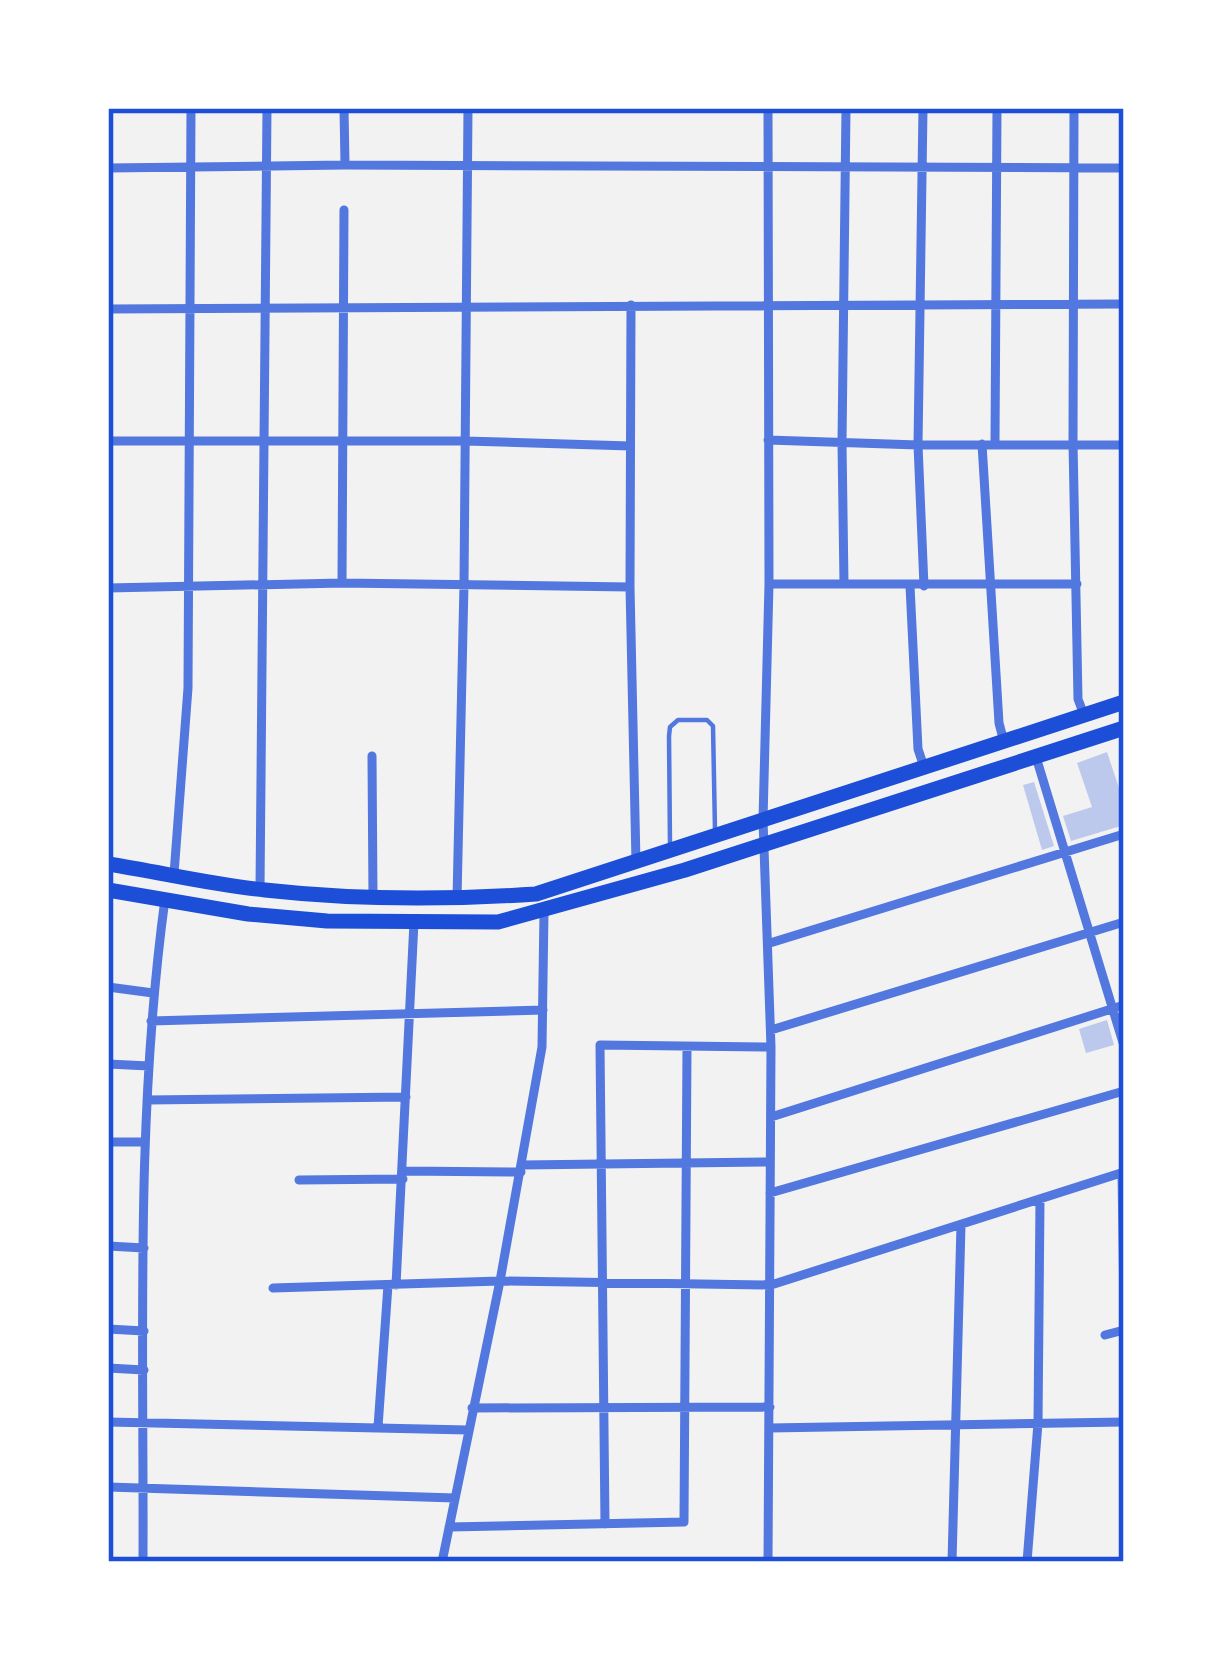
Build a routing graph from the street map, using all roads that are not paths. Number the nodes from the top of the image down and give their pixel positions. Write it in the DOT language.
graph roads {
  1 [pos="191,108"];
  2 [pos="267,108"];
  3 [pos="344,108"];
  4 [pos="467,108"];
  5 [pos="768,108"];
  6 [pos="846,108"];
  7 [pos="923,108"];
  8 [pos="997,108"];
  9 [pos="1074,108"];
  10 [pos="345,165"];
  11 [pos="267,166"];
  12 [pos="467,166"];
  13 [pos="845,166"];
  14 [pos="997,166"];
  15 [pos="190,167"];
  16 [pos="768,167"];
  17 [pos="922,167"];
  18 [pos="1074,167"];
  19 [pos="108,168"];
  20 [pos="1124,168"];
  21 [pos="344,210"];
  22 [pos="996,303"];
  23 [pos="922,304"];
  24 [pos="1073,304"];
  25 [pos="1124,304"];
  26 [pos="631,305"];
  27 [pos="846,305"];
  28 [pos="767,306"];
  29 [pos="466,308"];
  30 [pos="108,309"];
  31 [pos="263,309"];
  32 [pos="190,310"];
  33 [pos="343,310"];
  34 [pos="188,440"];
  35 [pos="263,440"];
  36 [pos="768,440"];
  37 [pos="108,441"];
  38 [pos="344,441"];
  39 [pos="465,441"];
  40 [pos="842,443"];
  41 [pos="995,443"];
  42 [pos="1073,443"];
  43 [pos="982,444"];
  44 [pos="1124,445"];
  45 [pos="630,446"];
  46 [pos="919,446"];
  47 [pos="343,583"];
  48 [pos="844,583"];
  49 [pos="464,584"];
  50 [pos="769,584"];
  51 [pos="988,584"];
  52 [pos="1077,584"];
  53 [pos="266,586"];
  54 [pos="630,586"];
  55 [pos="910,586"];
  56 [pos="924,586"];
  57 [pos="108,588"];
  58 [pos="188,588"];
  59 [pos="1124,702"];
  60 [pos="1084,716"];
  61 [pos="1124,728"];
  62 [pos="1004,742"];
  63 [pos="372,756"];
  64 [pos="1036,757"];
  65 [pos="924,767"];
  66 [pos="763,820"];
  67 [pos="1124,834"];
  68 [pos="715,837"];
  69 [pos="766,842"];
  70 [pos="670,851"];
  71 [pos="1067,852"];
  72 [pos="636,862"];
  73 [pos="108,864"];
  74 [pos="174,874"];
  75 [pos="108,890"];
  76 [pos="260,890"];
  77 [pos="373,898"];
  78 [pos="165,899"];
  79 [pos="457,899"];
  80 [pos="544,912"];
  81 [pos="414,922"];
  82 [pos="1124,922"];
  83 [pos="1090,933"];
  84 [pos="770,943"];
  85 [pos="108,987"];
  86 [pos="152,993"];
  87 [pos="1119,1007"];
  88 [pos="543,1010"];
  89 [pos="410,1013"];
  90 [pos="151,1021"];
  91 [pos="771,1030"];
  92 [pos="1124,1046"];
  93 [pos="771,1047"];
  94 [pos="687,1048"];
  95 [pos="108,1064"];
  96 [pos="148,1066"];
  97 [pos="1124,1091"];
  98 [pos="406,1097"];
  99 [pos="147,1100"];
  100 [pos="771,1117"];
  101 [pos="108,1142"];
  102 [pos="144,1142"];
  103 [pos="687,1161"];
  104 [pos="770,1162"];
  105 [pos="603,1166"];
  106 [pos="522,1168"];
  107 [pos="1123,1172"];
  108 [pos="403,1175"];
  109 [pos="299,1180"];
  110 [pos="770,1193"];
  111 [pos="1040,1200"];
  112 [pos="961,1225"];
  113 [pos="108,1246"];
  114 [pos="144,1248"];
  115 [pos="500,1281"];
  116 [pos="605,1283"];
  117 [pos="687,1284"];
  118 [pos="392,1285"];
  119 [pos="770,1285"];
  120 [pos="272,1288"];
  121 [pos="1124,1308"];
  122 [pos="108,1329"];
  123 [pos="1124,1330"];
  124 [pos="144,1331"];
  125 [pos="1105,1335"];
  126 [pos="108,1368"];
  127 [pos="144,1370"];
  128 [pos="770,1407"];
  129 [pos="472,1408"];
  130 [pos="605,1408"];
  131 [pos="687,1408"];
  132 [pos="108,1422"];
  133 [pos="144,1422"];
  134 [pos="955,1422"];
  135 [pos="1124,1422"];
  136 [pos="1038,1423"];
  137 [pos="378,1427"];
  138 [pos="770,1428"];
  139 [pos="468,1430"];
  140 [pos="108,1487"];
  141 [pos="144,1488"];
  142 [pos="455,1498"];
  143 [pos="605,1524"];
  144 [pos="449,1527"];
  145 [pos="143,1562"];
  146 [pos="442,1562"];
  147 [pos="768,1562"];
  148 [pos="952,1562"];
  149 [pos="1027,1562"];
  1 -- 15 [label="street"];
  2 -- 11 [label="street"];
  3 -- 10 [label="street"];
  4 -- 12 [label="street"];
  5 -- 16 [label="street"];
  6 -- 13 [label="street"];
  7 -- 17 [label="street"];
  8 -- 14 [label="street"];
  9 -- 18 [label="street"];
  10 -- 11 [label="street"];
  10 -- 12 [label="street"];
  11 -- 15 [label="street"];
  11 -- 31 [label="street"];
  12 -- 16 [label="street"];
  12 -- 29 [label="street"];
  13 -- 16 [label="street"];
  13 -- 17 [label="street"];
  13 -- 27 [label="street"];
  14 -- 17 [label="street"];
  14 -- 18 [label="street"];
  14 -- 22 [label="street"];
  15 -- 19 [label="street"];
  15 -- 32 [label="street"];
  16 -- 28 [label="street"];
  17 -- 23 [label="street"];
  18 -- 20 [label="street"];
  18 -- 24 [label="street"];
  21 -- 33 [label="street"];
  22 -- 23 [label="street"];
  22 -- 24 [label="street"];
  22 -- 41 [label="street"];
  23 -- 27 [label="street"];
  23 -- 46 [label="street"];
  24 -- 25 [label="street"];
  24 -- 42 [label="street"];
  26 -- 28 [label="street"];
  26 -- 29 [label="street"];
  26 -- 45 [label="street"];
  27 -- 28 [label="street"];
  27 -- 40 [label="street"];
  28 -- 36 [label="street"];
  29 -- 33 [label="street"];
  29 -- 39 [label="street"];
  30 -- 32 [label="street"];
  31 -- 32 [label="street"];
  31 -- 33 [label="street"];
  31 -- 35 [label="street"];
  32 -- 34 [label="street"];
  33 -- 38 [label="street"];
  34 -- 35 [label="street"];
  34 -- 37 [label="street"];
  34 -- 58 [label="street"];
  35 -- 38 [label="street"];
  35 -- 53 [label="street"];
  36 -- 40 [label="street"];
  36 -- 50 [label="street"];
  38 -- 39 [label="street"];
  38 -- 47 [label="street"];
  39 -- 45 [label="street"];
  39 -- 49 [label="street"];
  40 -- 46 [label="street"];
  40 -- 48 [label="street"];
  41 -- 42 [label="street"];
  41 -- 43 [label="street"];
  42 -- 44 [label="street"];
  42 -- 52 [label="street"];
  43 -- 46 [label="street"];
  43 -- 51 [label="street"];
  45 -- 54 [label="street"];
  46 -- 56 [label="street"];
  47 -- 49 [label="street"];
  47 -- 53 [label="street"];
  48 -- 50 [label="street"];
  48 -- 55 [label="street"];
  49 -- 54 [label="street"];
  49 -- 79 [label="street"];
  50 -- 66 [label="street"];
  51 -- 52 [label="street"];
  51 -- 56 [label="street"];
  51 -- 62 [label="street"];
  52 -- 60 [label="street"];
  53 -- 58 [label="street"];
  53 -- 76 [label="street"];
  54 -- 72 [label="street"];
  55 -- 56 [label="street"];
  55 -- 65 [label="street"];
  57 -- 58 [label="street"];
  58 -- 74 [label="street"];
  59 -- 60 [label="main road"];
  60 -- 62 [label="main road"];
  61 -- 64 [label="main road"];
  62 -- 65 [label="main road"];
  63 -- 77 [label="street"];
  64 -- 69 [label="main road"];
  64 -- 71 [label="street"];
  65 -- 66 [label="main road"];
  66 -- 68 [label="main road"];
  66 -- 69 [label="street"];
  67 -- 71 [label="street"];
  68 -- 70 [label="main road"];
  68 -- 70 [label="lane"];
  69 -- 80 [label="main road"];
  69 -- 84 [label="street"];
  70 -- 72 [label="main road"];
  71 -- 83 [label="street"];
  71 -- 84 [label="street"];
  72 -- 79 [label="main road"];
  73 -- 74 [label="main road"];
  74 -- 76 [label="main road"];
  75 -- 78 [label="main road"];
  76 -- 77 [label="main road"];
  77 -- 79 [label="main road"];
  78 -- 81 [label="main road"];
  78 -- 86 [label="street"];
  80 -- 81 [label="main road"];
  80 -- 88 [label="street"];
  81 -- 89 [label="street"];
  82 -- 83 [label="street"];
  83 -- 87 [label="street"];
  83 -- 91 [label="street"];
  84 -- 91 [label="street"];
  85 -- 86 [label="street"];
  86 -- 90 [label="street"];
  87 -- 92 [label="street"];
  87 -- 100 [label="street"];
  88 -- 89 [label="street"];
  88 -- 106 [label="street"];
  89 -- 90 [label="street"];
  89 -- 98 [label="street"];
  90 -- 96 [label="street"];
  91 -- 93 [label="street"];
  93 -- 94 [label="street"];
  93 -- 100 [label="street"];
  94 -- 103 [label="street"];
  94 -- 105 [label="street"];
  95 -- 96 [label="street"];
  96 -- 99 [label="street"];
  97 -- 110 [label="street"];
  98 -- 99 [label="street"];
  98 -- 108 [label="street"];
  99 -- 102 [label="street"];
  100 -- 104 [label="street"];
  101 -- 102 [label="street"];
  102 -- 114 [label="street"];
  103 -- 104 [label="street"];
  103 -- 105 [label="street"];
  103 -- 117 [label="street"];
  104 -- 110 [label="street"];
  105 -- 106 [label="street"];
  105 -- 116 [label="street"];
  106 -- 108 [label="street"];
  106 -- 115 [label="street"];
  107 -- 111 [label="street"];
  107 -- 121 [label="street"];
  108 -- 109 [label="street"];
  108 -- 118 [label="street"];
  110 -- 119 [label="street"];
  111 -- 112 [label="street"];
  111 -- 136 [label="street"];
  112 -- 119 [label="street"];
  112 -- 134 [label="street"];
  113 -- 114 [label="street"];
  114 -- 124 [label="street"];
  115 -- 116 [label="street"];
  115 -- 118 [label="street"];
  115 -- 129 [label="street"];
  116 -- 117 [label="street"];
  116 -- 130 [label="street"];
  117 -- 119 [label="street"];
  117 -- 131 [label="street"];
  118 -- 120 [label="street"];
  118 -- 137 [label="street"];
  119 -- 128 [label="street"];
  122 -- 124 [label="street"];
  123 -- 125 [label="street"];
  124 -- 127 [label="street"];
  126 -- 127 [label="street"];
  127 -- 133 [label="street"];
  128 -- 131 [label="street"];
  128 -- 138 [label="street"];
  129 -- 130 [label="street"];
  129 -- 139 [label="street"];
  130 -- 131 [label="street"];
  130 -- 143 [label="street"];
  131 -- 143 [label="street"];
  132 -- 133 [label="street"];
  133 -- 137 [label="street"];
  133 -- 141 [label="street"];
  134 -- 136 [label="street"];
  134 -- 138 [label="street"];
  134 -- 148 [label="street"];
  135 -- 136 [label="street"];
  136 -- 149 [label="street"];
  137 -- 139 [label="street"];
  138 -- 147 [label="street"];
  139 -- 142 [label="street"];
  140 -- 141 [label="street"];
  141 -- 142 [label="street"];
  141 -- 145 [label="street"];
  142 -- 144 [label="street"];
  143 -- 144 [label="street"];
  144 -- 146 [label="street"];
}
